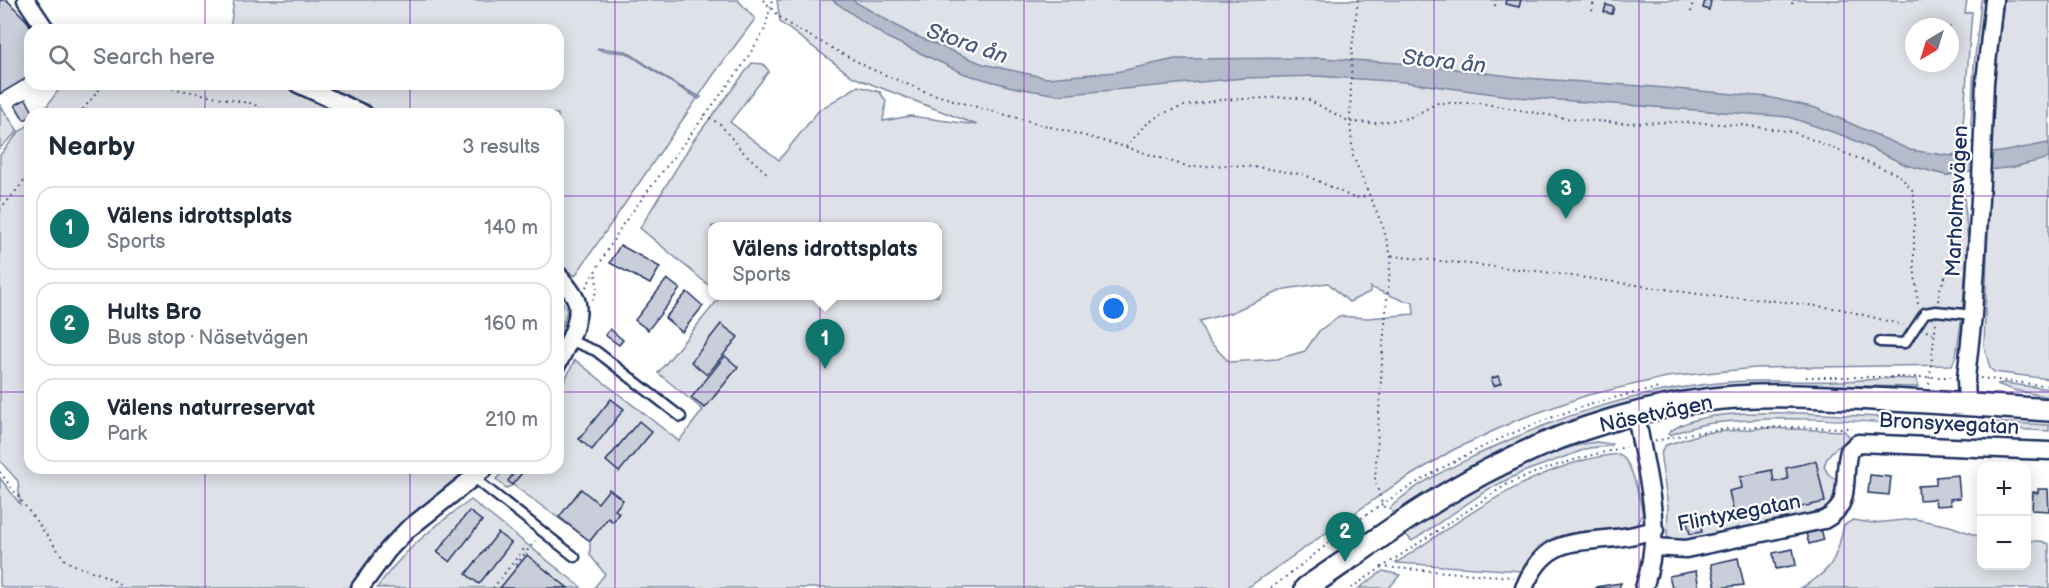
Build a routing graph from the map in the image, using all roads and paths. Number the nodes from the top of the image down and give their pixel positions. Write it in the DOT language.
graph roads {
  1 [pos="26,0"];
  2 [pos="764,0"];
  3 [pos="772,0"];
  4 [pos="1358,0"];
  5 [pos="1496,0"];
  6 [pos="1594,0"];
  7 [pos="1693,0"];
  8 [pos="1793,0"];
  9 [pos="1994,0"];
  10 [pos="1792,4"];
  11 [pos="1495,6"];
  12 [pos="770,7"];
  13 [pos="1592,11"];
  14 [pos="1691,12"];
  15 [pos="41,24"];
  16 [pos="99,90"];
  17 [pos="180,90"];
  18 [pos="311,90"];
  19 [pos="84,108"];
  20 [pos="259,108"];
  21 [pos="351,108"];
  22 [pos="704,115"];
  23 [pos="1350,122"];
  24 [pos="1126,147"];
  25 [pos="768,174"];
  26 [pos="24,181"];
  27 [pos="1369,196"];
  28 [pos="0,210"];
  29 [pos="1391,256"];
  30 [pos="564,284"];
  31 [pos="577,303"];
  32 [pos="1973,315"];
  33 [pos="1920,318"];
  34 [pos="1914,328"];
  35 [pos="1935,334"];
  36 [pos="569,340"];
  37 [pos="1880,342"];
  38 [pos="564,350"];
  39 [pos="1967,404"];
  40 [pos="2049,410"];
  41 [pos="1636,414"];
  42 [pos="681,417"];
  43 [pos="1851,428"];
  44 [pos="1641,443"];
  45 [pos="2049,451"];
  46 [pos="0,472"];
  47 [pos="479,474"];
  48 [pos="481,474"];
  49 [pos="1832,516"];
  50 [pos="1655,530"];
  51 [pos="543,532"];
  52 [pos="1654,547"];
  53 [pos="526,552"];
  54 [pos="575,557"];
  55 [pos="516,565"];
  56 [pos="1382,567"];
  57 [pos="1526,583"];
  58 [pos="122,588"];
  59 [pos="360,588"];
  60 [pos="494,588"];
  61 [pos="1271,588"];
  62 [pos="1306,588"];
  63 [pos="1352,588"];
  64 [pos="1644,588"];
  1 -- 15 [label="street"];
  2 -- 12 [label="path"];
  3 -- 12 [label="path"];
  4 -- 23 [label="path"];
  5 -- 11 [label="path"];
  6 -- 13 [label="path"];
  7 -- 14 [label="path"];
  8 -- 10 [label="path"];
  9 -- 32 [label="street, Marholmsvägen"];
  12 -- 22 [label="path"];
  12 -- 24 [label="path"];
  16 -- 19 [label="path"];
  17 -- 20 [label="path"];
  18 -- 21 [label="street"];
  22 -- 25 [label="path"];
  22 -- 31 [label="path"];
  23 -- 24 [label="path"];
  23 -- 27 [label="path"];
  23 -- 33 [label="path"];
  24 -- 27 [label="path"];
  26 -- 28 [label="path"];
  27 -- 29 [label="path"];
  29 -- 34 [label="path"];
  29 -- 61 [label="path"];
  30 -- 31 [label="street"];
  31 -- 36 [label="street"];
  32 -- 33 [label="lane"];
  32 -- 39 [label="street, Marholmsvägen"];
  33 -- 34 [label="lane"];
  34 -- 35 [label="path"];
  34 -- 37 [label="lane"];
  36 -- 38 [label="street"];
  36 -- 42 [label="lane"];
  39 -- 40 [label="street, Näsetvägen"];
  39 -- 41 [label="street, Näsetvägen"];
  41 -- 44 [label="street"];
  41 -- 62 [label="street, Näsetvägen"];
  43 -- 44 [label="path"];
  44 -- 50 [label="street"];
  44 -- 56 [label="path"];
  45 -- 49 [label="street, Bronsyxegatan"];
  46 -- 58 [label="path"];
  47 -- 59 [label="street"];
  48 -- 51 [label="lane"];
  49 -- 52 [label="street, Flintyxegatan"];
  50 -- 52 [label="street"];
  50 -- 57 [label="street"];
  51 -- 53 [label="path"];
  51 -- 54 [label="lane"];
  52 -- 64 [label="street"];
  53 -- 55 [label="path"];
  53 -- 60 [label="path"];
  56 -- 57 [label="path"];
  56 -- 63 [label="path"];
}
